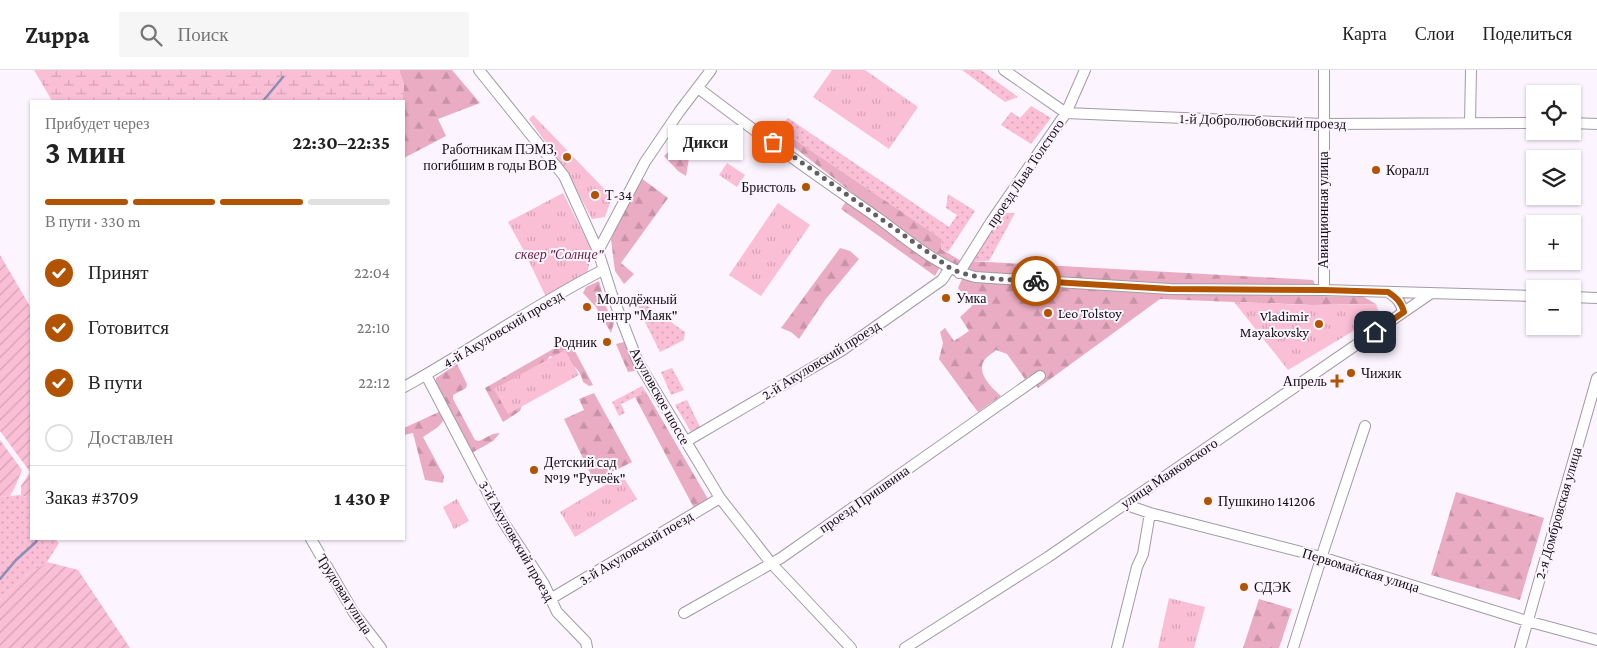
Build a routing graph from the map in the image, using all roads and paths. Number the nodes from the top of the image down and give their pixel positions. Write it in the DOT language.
graph roads {
  1 [pos="479,70"];
  2 [pos="711,70"];
  3 [pos="1004,70"];
  4 [pos="1085,70"];
  5 [pos="1324,70"];
  6 [pos="1471,70"];
  7 [pos="698,88"];
  8 [pos="1066,113"];
  9 [pos="1470,123"];
  10 [pos="1526,123"];
  11 [pos="1323,124"];
  12 [pos="1581,124"];
  13 [pos="1597,124"];
  14 [pos="598,251"];
  15 [pos="603,270"];
  16 [pos="955,271"];
  17 [pos="1324,290"];
  18 [pos="1388,292"];
  19 [pos="1430,294"];
  20 [pos="1526,296"];
  21 [pos="1581,297"];
  22 [pos="1597,298"];
  23 [pos="1404,312"];
  24 [pos="426,375"];
  25 [pos="1040,376"];
  26 [pos="1597,378"];
  27 [pos="405,387"];
  28 [pos="1365,426"];
  29 [pos="685,442"];
  30 [pos="720,498"];
  31 [pos="1124,504"];
  32 [pos="1150,513"];
  33 [pos="312,540"];
  34 [pos="1321,557"];
  35 [pos="771,563"];
  36 [pos="552,598"];
  37 [pos="684,613"];
  38 [pos="1527,621"];
  39 [pos="1597,640"];
  40 [pos="381,648"];
  41 [pos="586,648"];
  42 [pos="851,648"];
  43 [pos="905,648"];
  44 [pos="1117,648"];
  45 [pos="1293,648"];
  46 [pos="1520,648"];
  1 -- 14 [label="street, Акуловское шоссе"];
  2 -- 7 [label="street"];
  3 -- 8 [label="street"];
  4 -- 8 [label="street, проезд Льва Толстого"];
  5 -- 11 [label="street, Авиационная улица"];
  6 -- 9 [label="street"];
  7 -- 14 [label="street"];
  7 -- 16 [label="street"];
  8 -- 11 [label="street, 1-й Добролюбовский проезд"];
  8 -- 16 [label="street, проезд Льва Толстого"];
  9 -- 10 [label="street, 1-й Добролюбовский проезд"];
  9 -- 11 [label="street, 1-й Добролюбовский проезд"];
  11 -- 17 [label="street, Авиационная улица"];
  12 -- 13 [label="street"];
  14 -- 15 [label="street, Акуловское шоссе"];
  15 -- 24 [label="street, 4-й Акуловский проезд"];
  15 -- 29 [label="street, Акуловское шоссе"];
  16 -- 17 [label="street"];
  16 -- 29 [label="street, 2-й Акуловский проезд"];
  17 -- 18 [label="street"];
  18 -- 19 [label="street"];
  18 -- 23 [label="street"];
  19 -- 20 [label="street"];
  19 -- 23 [label="street, улица Маяковского"];
  21 -- 22 [label="street"];
  23 -- 31 [label="street, улица Маяковского"];
  24 -- 27 [label="street, 4-й Акуловский проезд"];
  24 -- 36 [label="street, 3-й Акуловский проезд"];
  25 -- 35 [label="street, проезд Пришвина"];
  26 -- 38 [label="street, 2-я Домбровская улица"];
  28 -- 34 [label="street"];
  29 -- 30 [label="street, Акуловское шоссе"];
  30 -- 35 [label="street, Акуловское шоссе"];
  30 -- 36 [label="street, 3-й Акуловский поезд"];
  31 -- 32 [label="street, Первомайская улица"];
  31 -- 43 [label="street, улица Маяковского"];
  32 -- 34 [label="street, Первомайская улица"];
  32 -- 44 [label="street"];
  33 -- 40 [label="street, Трудовая улица"];
  34 -- 38 [label="street, Первомайская улица"];
  34 -- 45 [label="street"];
  35 -- 37 [label="street, проезд Пришвина"];
  35 -- 42 [label="street, Акуловское шоссе"];
  36 -- 41 [label="street, 3-й Акуловский проезд"];
  38 -- 39 [label="street, Первомайская улица"];
  38 -- 46 [label="street, 2-я Домбровская улица"];
}
